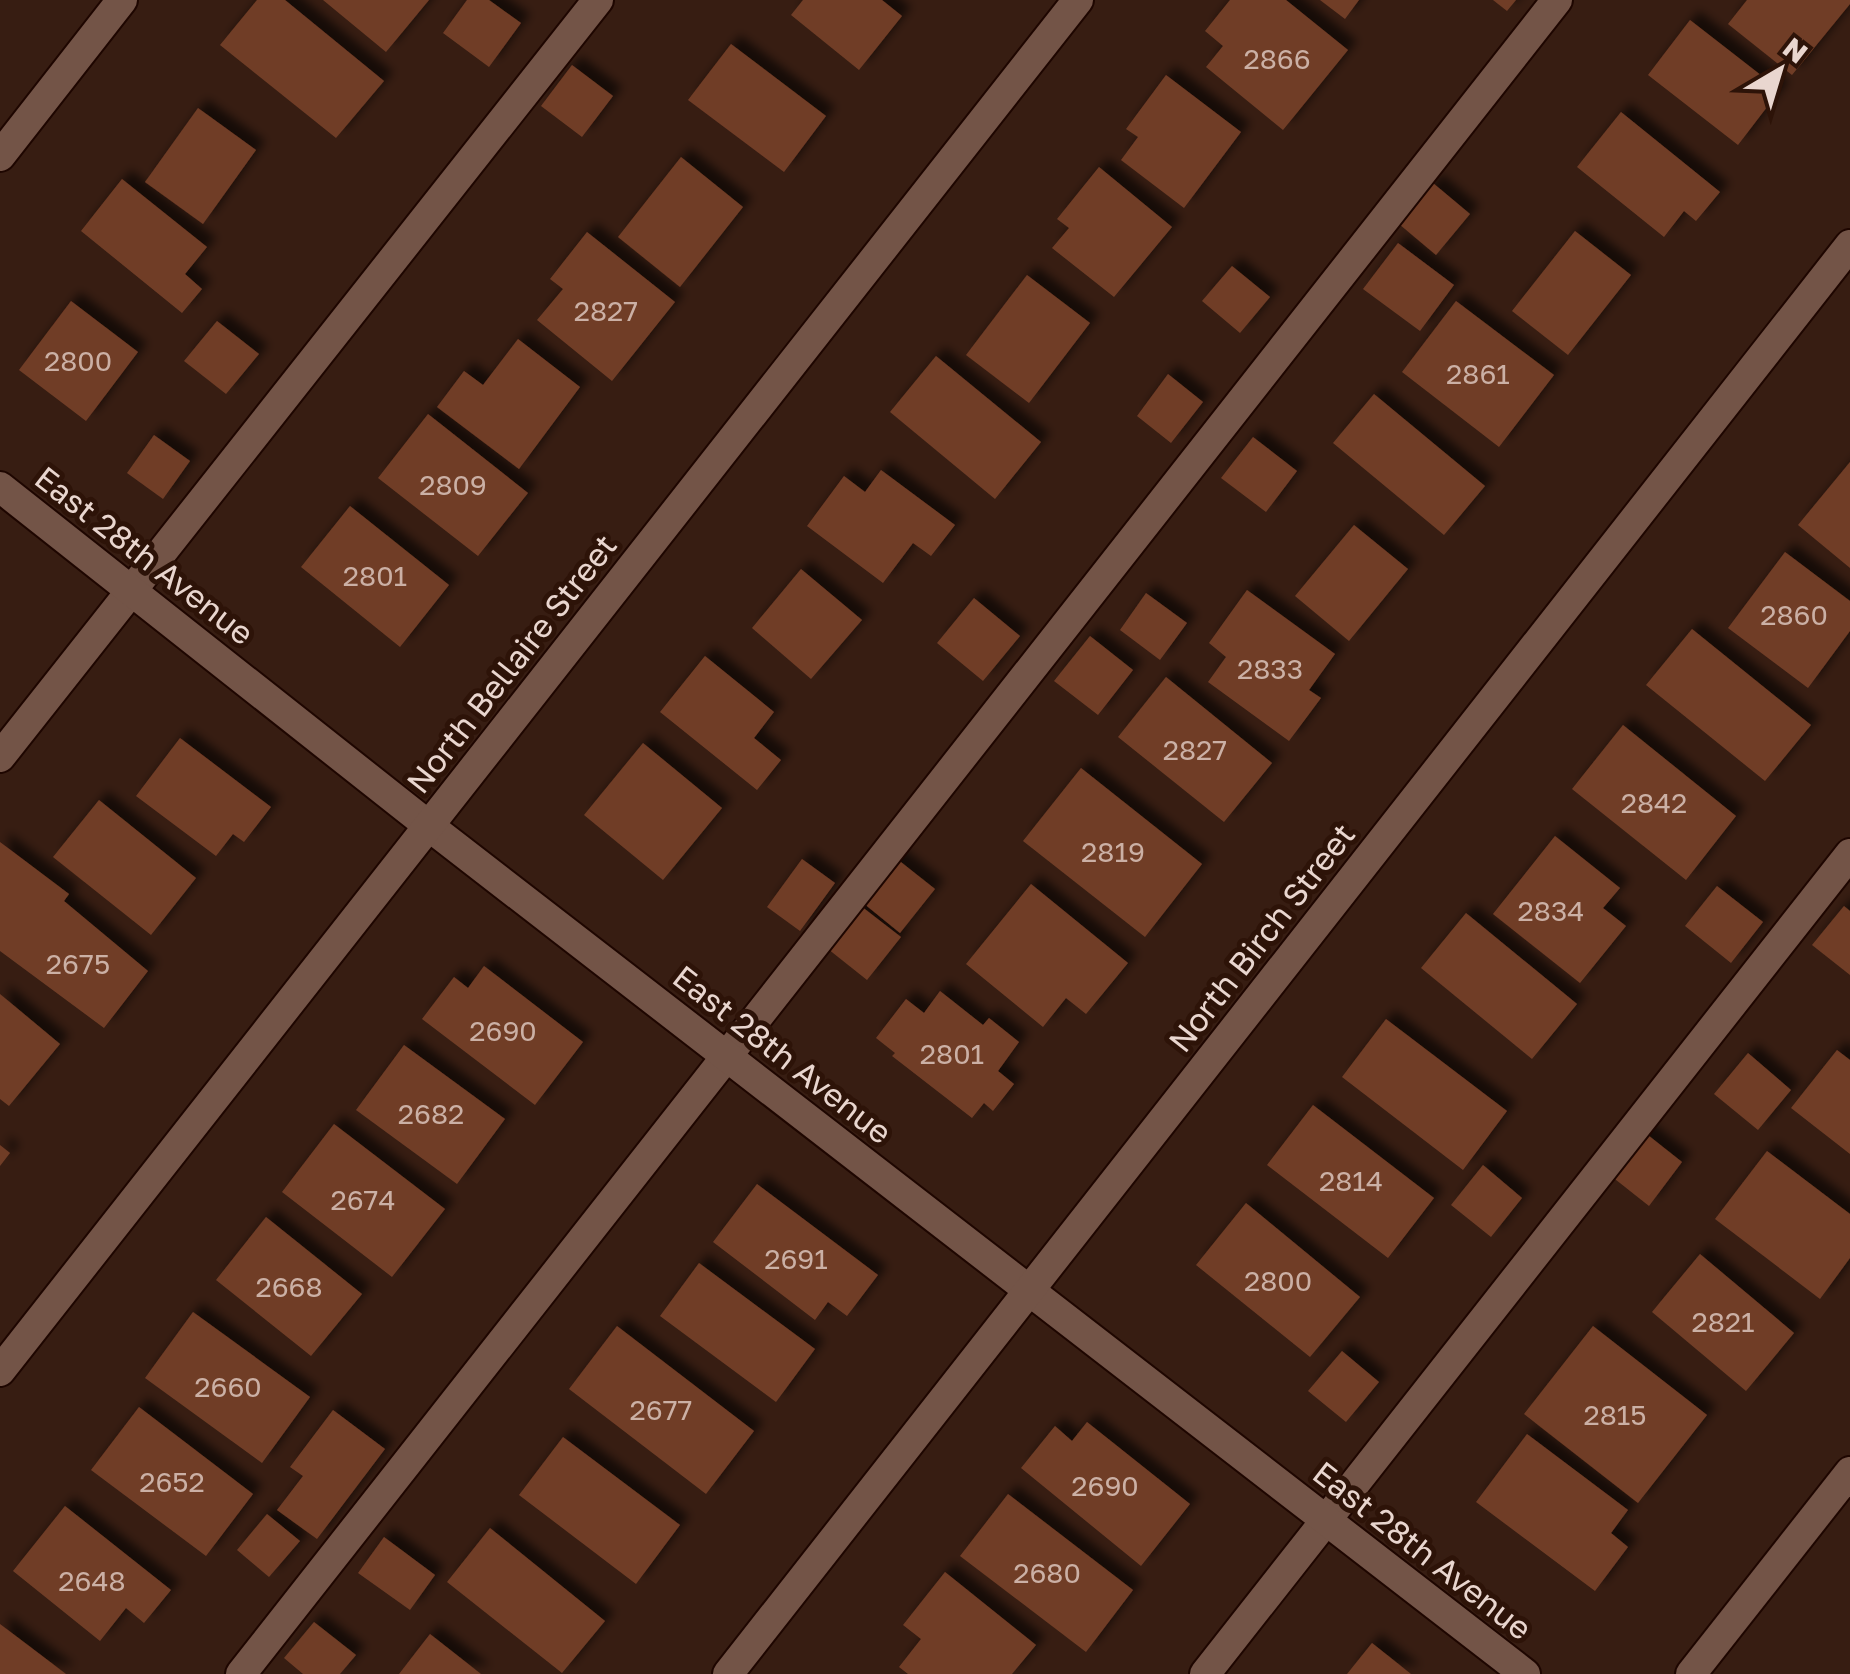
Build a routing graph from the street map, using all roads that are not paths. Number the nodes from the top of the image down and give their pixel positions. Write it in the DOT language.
graph roads {
  1 [pos="122,0"];
  2 [pos="598,0"];
  3 [pos="1078,0"];
  4 [pos="1557,0"];
  5 [pos="0,156"];
  6 [pos="1850,244"];
  7 [pos="0,488"];
  8 [pos="131,590"];
  9 [pos="0,757"];
  10 [pos="428,826"];
  11 [pos="1850,854"];
  12 [pos="725,1056"];
  13 [pos="1030,1292"];
  14 [pos="0,1370"];
  15 [pos="1850,1472"];
  16 [pos="1325,1521"];
  17 [pos="241,1674"];
  18 [pos="728,1674"];
  19 [pos="1205,1674"];
  20 [pos="1525,1674"];
  21 [pos="1691,1674"];
  1 -- 5 [label="street"];
  2 -- 8 [label="street"];
  3 -- 10 [label="street, North Bellaire Street"];
  4 -- 12 [label="street"];
  6 -- 13 [label="street, North Birch Street"];
  7 -- 8 [label="street, East 28th Avenue"];
  8 -- 9 [label="street"];
  8 -- 10 [label="street, East 28th Avenue"];
  10 -- 12 [label="street, East 28th Avenue"];
  10 -- 14 [label="street, North Bellaire Street"];
  11 -- 16 [label="street"];
  12 -- 13 [label="street, East 28th Avenue"];
  12 -- 17 [label="street"];
  13 -- 16 [label="street, East 28th Avenue"];
  13 -- 18 [label="street, North Birch Street"];
  15 -- 21 [label="street"];
  16 -- 19 [label="street"];
  16 -- 20 [label="street, East 28th Avenue"];
}
